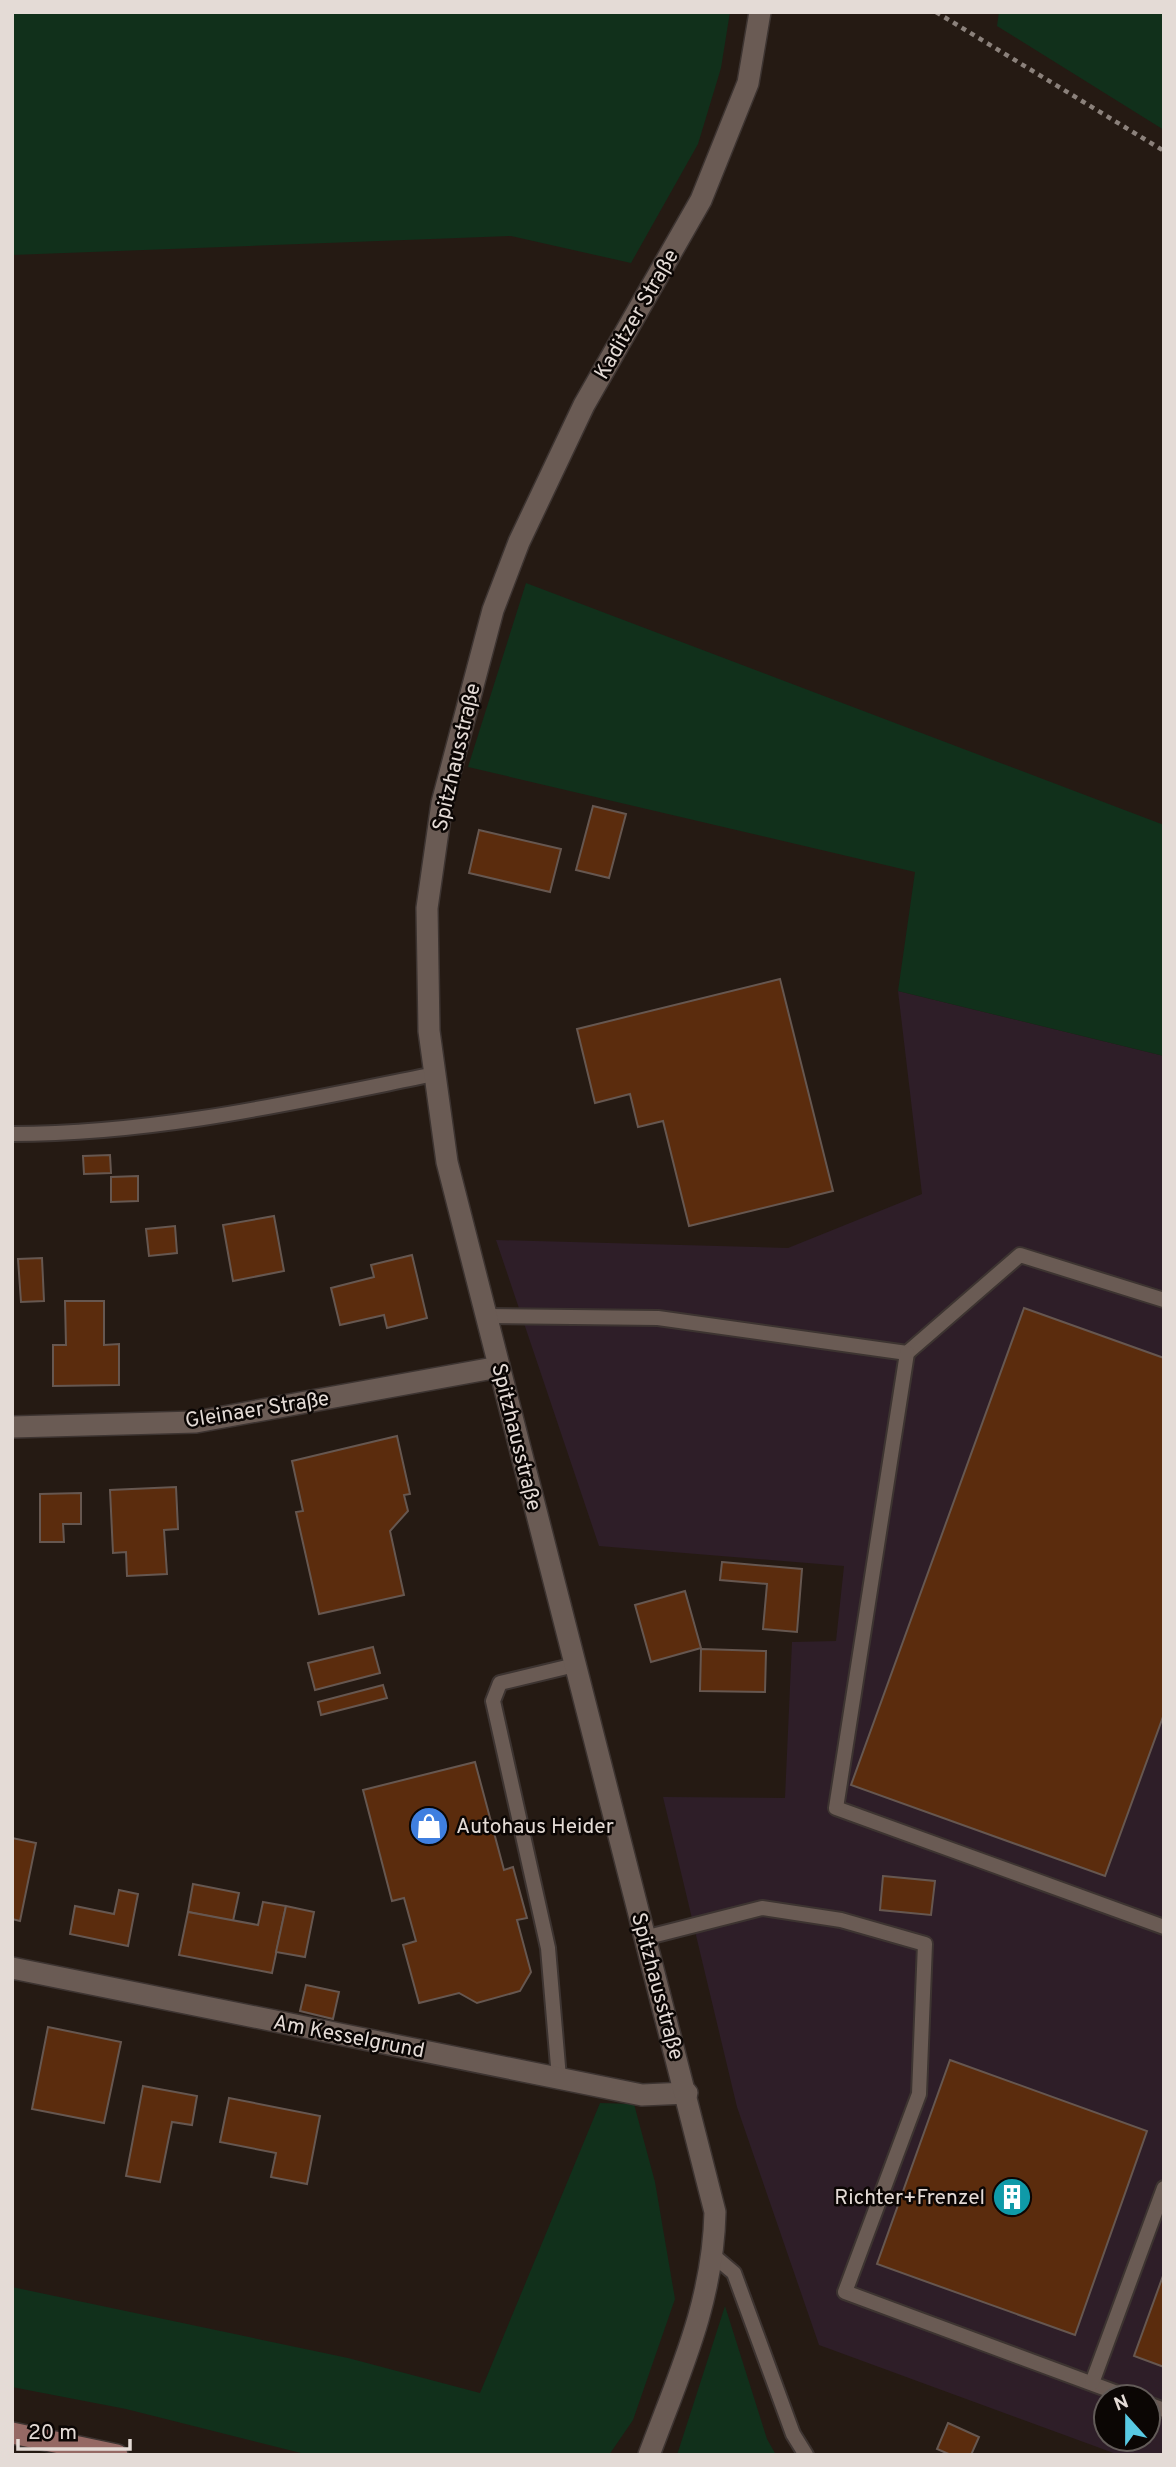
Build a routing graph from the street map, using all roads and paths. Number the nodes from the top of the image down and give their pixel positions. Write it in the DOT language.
graph roads {
  1 [pos="760,12"];
  2 [pos="936,12"];
  3 [pos="1164,151"];
  4 [pos="493,610"];
  5 [pos="435,1074"];
  6 [pos="12,1134"];
  7 [pos="1164,1300"];
  8 [pos="486,1316"];
  9 [pos="907,1353"];
  10 [pos="499,1367"];
  11 [pos="12,1427"];
  12 [pos="575,1665"];
  13 [pos="1164,1927"];
  14 [pos="644,1938"];
  15 [pos="12,1968"];
  16 [pos="559,2078"];
  17 [pos="687,2093"];
  18 [pos="1164,2188"];
  19 [pos="714,2256"];
  20 [pos="1091,2383"];
  21 [pos="12,2433"];
  22 [pos="117,2455"];
  23 [pos="649,2455"];
  24 [pos="806,2455"];
  1 -- 4 [label="street, Kaditzer Straße"];
  2 -- 3 [label="path"];
  4 -- 5 [label="street, Spitzhausstraße"];
  5 -- 6 [label="lane"];
  5 -- 8 [label="street, Spitzhausstraße"];
  7 -- 9 [label="lane"];
  8 -- 9 [label="lane"];
  8 -- 10 [label="street, Spitzhausstraße"];
  9 -- 13 [label="lane"];
  10 -- 11 [label="street, Gleinaer Straße"];
  10 -- 12 [label="street, Spitzhausstraße"];
  12 -- 14 [label="street, Spitzhausstraße"];
  12 -- 16 [label="lane"];
  14 -- 17 [label="street, Spitzhausstraße"];
  14 -- 20 [label="lane"];
  15 -- 16 [label="street, Am Kesselgrund"];
  16 -- 17 [label="street, Am Kesselgrund"];
  17 -- 19 [label="street, Spitzhausstraße"];
  18 -- 20 [label="lane"];
  19 -- 23 [label="street, Spitzhausstraße"];
  19 -- 24 [label="lane"];
  21 -- 22 [label="street"];
}
